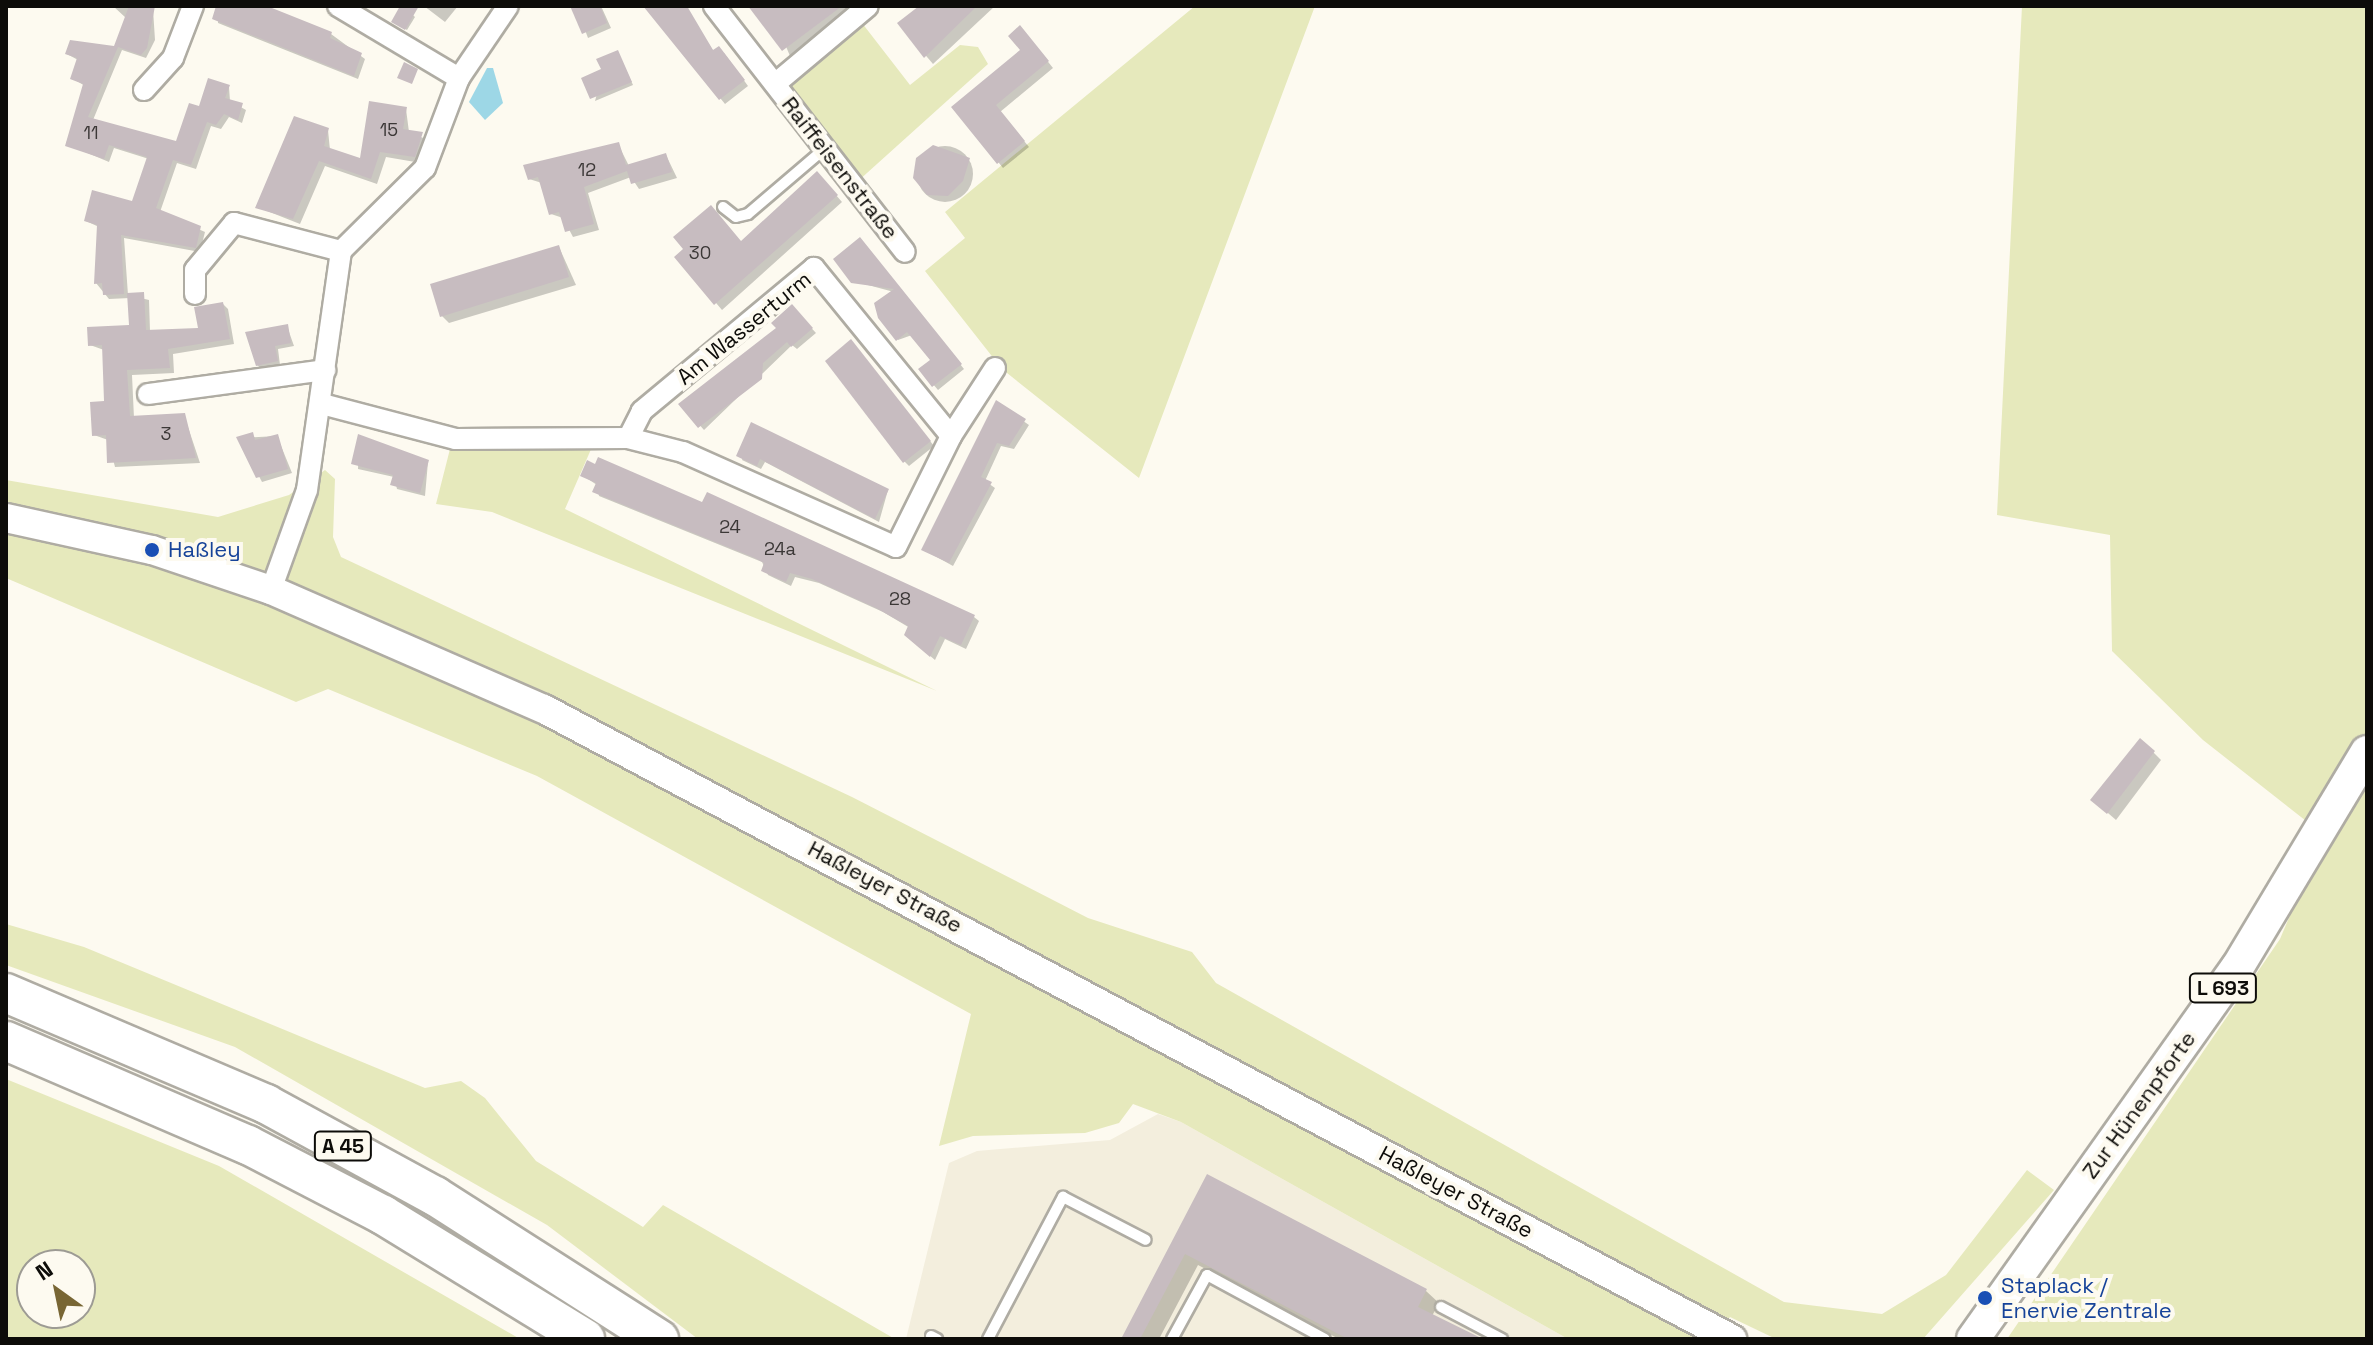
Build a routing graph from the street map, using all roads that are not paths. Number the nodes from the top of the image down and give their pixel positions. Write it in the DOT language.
graph roads {
  1 [pos="193,6"];
  2 [pos="338,6"];
  3 [pos="508,6"];
  4 [pos="714,6"];
  5 [pos="868,6"];
  6 [pos="459,78"];
  7 [pos="775,84"];
  8 [pos="144,90"];
  9 [pos="823,150"];
  10 [pos="723,207"];
  11 [pos="341,251"];
  12 [pos="905,252"];
  13 [pos="195,294"];
  14 [pos="995,368"];
  15 [pos="325,370"];
  16 [pos="148,394"];
  17 [pos="322,404"];
  18 [pos="951,436"];
  19 [pos="628,438"];
  20 [pos="6,518"];
  21 [pos="271,590"];
  22 [pos="2367,752"];
  23 [pos="6,993"];
  24 [pos="6,1041"];
  25 [pos="2061,1213"];
  26 [pos="1146,1240"];
  27 [pos="1441,1307"];
  28 [pos="557,1326"];
  29 [pos="1734,1338"];
  30 [pos="585,1339"];
  31 [pos="659,1339"];
  32 [pos="988,1339"];
  33 [pos="1172,1339"];
  34 [pos="1325,1339"];
  35 [pos="1502,1339"];
  36 [pos="1950,1339"];
  37 [pos="1973,1339"];
  1 -- 8 [label="street"];
  2 -- 6 [label="street"];
  3 -- 6 [label="street"];
  4 -- 7 [label="street, Raiffeisenstraße"];
  5 -- 7 [label="street, Raiffeisenstraße"];
  6 -- 11 [label="street"];
  7 -- 9 [label="street, Raiffeisenstraße"];
  9 -- 10 [label="lane"];
  9 -- 12 [label="street, Raiffeisenstraße"];
  11 -- 13 [label="street"];
  11 -- 15 [label="street"];
  14 -- 18 [label="street"];
  15 -- 16 [label="street"];
  15 -- 17 [label="street"];
  17 -- 19 [label="street"];
  17 -- 21 [label="street"];
  18 -- 19 [label="street"];
  18 -- 19 [label="street, Am Wasserturm"];
  20 -- 21 [label="main road, Haßleyer Straße"];
  21 -- 29 [label="main road, Haßleyer Straße"];
  22 -- 25 [label="main road, Zur Hünenpforte / L 693"];
  23 -- 31 [label="highway, A 45"];
  24 -- 28 [label="highway, A 45"];
  25 -- 36 [label="main road, Zur Hünenpforte / L 693"];
  25 -- 37 [label="main road, Zur Hünenpforte / L 693"];
  26 -- 32 [label="lane"];
  27 -- 35 [label="lane"];
  28 -- 30 [label="highway, A 45"];
  33 -- 34 [label="lane"];
}
